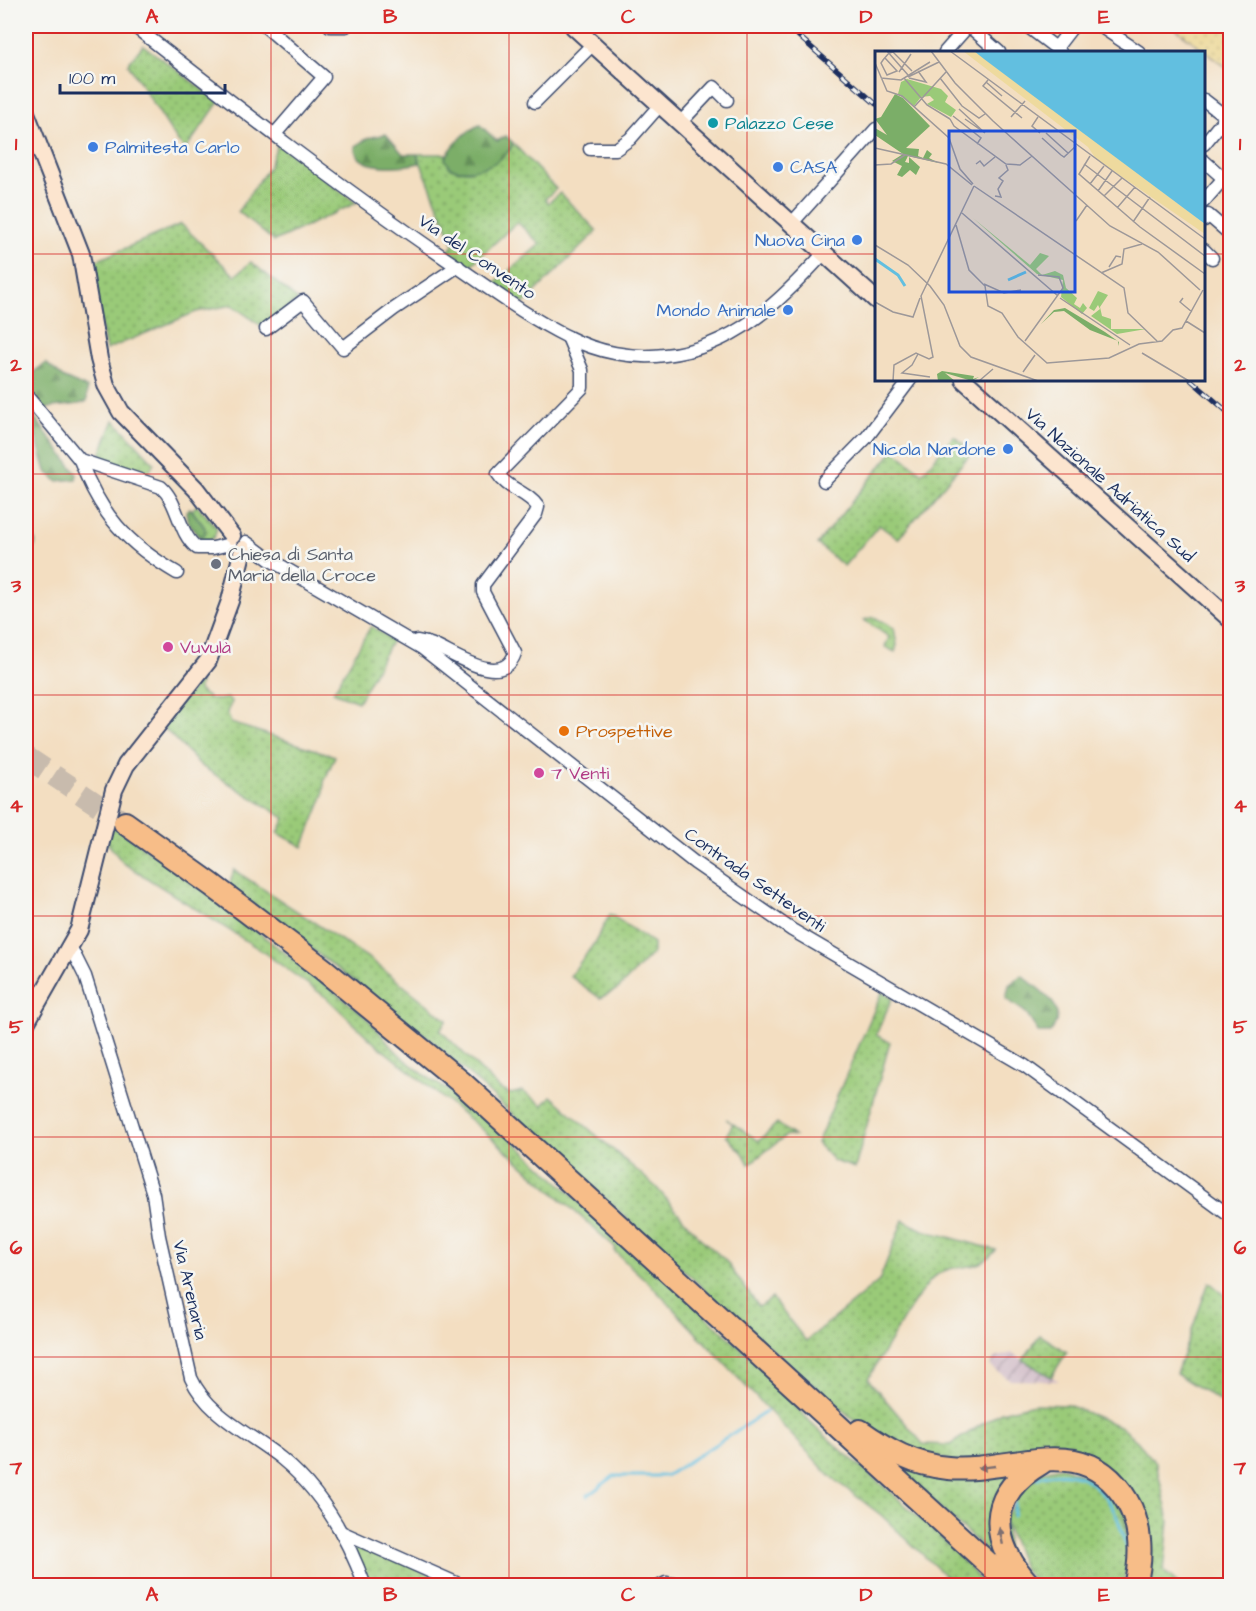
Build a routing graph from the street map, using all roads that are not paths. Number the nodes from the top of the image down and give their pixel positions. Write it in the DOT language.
graph roads {
  1 [pos="134,26"];
  2 [pos="265,26"];
  3 [pos="330,26"];
  4 [pos="346,26"];
  5 [pos="573,26"];
  6 [pos="968,26"];
  7 [pos="1027,26"];
  8 [pos="1073,26"];
  9 [pos="1100,26"];
  10 [pos="593,44"];
  11 [pos="1058,50"];
  12 [pos="946,51"];
  13 [pos="998,51"];
  14 [pos="1134,51"];
  15 [pos="727,100"];
  16 [pos="1205,101"];
  17 [pos="535,102"];
  18 [pos="660,105"];
  19 [pos="26,113"];
  20 [pos="1228,118"];
  21 [pos="680,123"];
  22 [pos="875,130"];
  23 [pos="275,134"];
  24 [pos="1205,142"];
  25 [pos="590,148"];
  26 [pos="1205,162"];
  27 [pos="1227,181"];
  28 [pos="1205,199"];
  29 [pos="1205,218"];
  30 [pos="792,223"];
  31 [pos="1230,234"];
  32 [pos="824,254"];
  33 [pos="458,266"];
  34 [pos="875,299"];
  35 [pos="266,329"];
  36 [pos="568,338"];
  37 [pos="909,381"];
  38 [pos="965,381"];
  39 [pos="26,395"];
  40 [pos="80,460"];
  41 [pos="824,481"];
  42 [pos="238,544"];
  43 [pos="177,573"];
  44 [pos="1230,619"];
  45 [pos="407,638"];
  46 [pos="125,824"];
  47 [pos="71,948"];
  48 [pos="26,1023"];
  49 [pos="1230,1216"];
  50 [pos="797,1388"];
  51 [pos="1045,1460"];
  52 [pos="896,1479"];
  53 [pos="341,1532"];
  54 [pos="364,1586"];
  55 [pos="463,1586"];
  56 [pos="660,1586"];
  57 [pos="684,1586"];
  58 [pos="990,1586"];
  59 [pos="1013,1586"];
  60 [pos="1030,1586"];
  61 [pos="1135,1586"];
  1 -- 23 [label="street, Via del Convento"];
  2 -- 23 [label="street"];
  3 -- 4 [label="street"];
  5 -- 10 [label="main road"];
  6 -- 12 [label="street"];
  6 -- 13 [label="street"];
  7 -- 11 [label="street"];
  8 -- 11 [label="street"];
  9 -- 14 [label="street"];
  10 -- 17 [label="street"];
  10 -- 18 [label="main road"];
  15 -- 21 [label="street"];
  16 -- 20 [label="street"];
  18 -- 21 [label="main road"];
  18 -- 25 [label="street"];
  19 -- 42 [label="main road"];
  20 -- 24 [label="street"];
  21 -- 30 [label="main road"];
  22 -- 30 [label="street"];
  23 -- 33 [label="street, Via del Convento"];
  26 -- 27 [label="street"];
  27 -- 28 [label="street"];
  29 -- 31 [label="street"];
  30 -- 32 [label="main road"];
  32 -- 34 [label="main road"];
  32 -- 36 [label="street, Via del Convento"];
  33 -- 35 [label="street"];
  33 -- 36 [label="street, Via del Convento"];
  36 -- 45 [label="street"];
  37 -- 41 [label="street"];
  38 -- 44 [label="main road, Via Nazionale Adriatica Sud"];
  39 -- 40 [label="street"];
  40 -- 42 [label="street"];
  40 -- 43 [label="street"];
  42 -- 45 [label="street, Contrada Setteventi"];
  42 -- 47 [label="main road"];
  45 -- 49 [label="street, Contrada Setteventi"];
  46 -- 50 [label="highway"];
  47 -- 48 [label="main road"];
  47 -- 53 [label="street, Via Arenaria"];
  51 -- 50 [label="highway, one-way"];
  50 -- 52 [label="highway"];
  60 -- 51 [label="highway, one-way"];
  51 -- 61 [label="highway"];
  52 -- 58 [label="highway"];
  52 -- 59 [label="highway"];
  53 -- 54 [label="street, Via Arenaria"];
  53 -- 55 [label="street"];
  56 -- 57 [label="street"];
}
